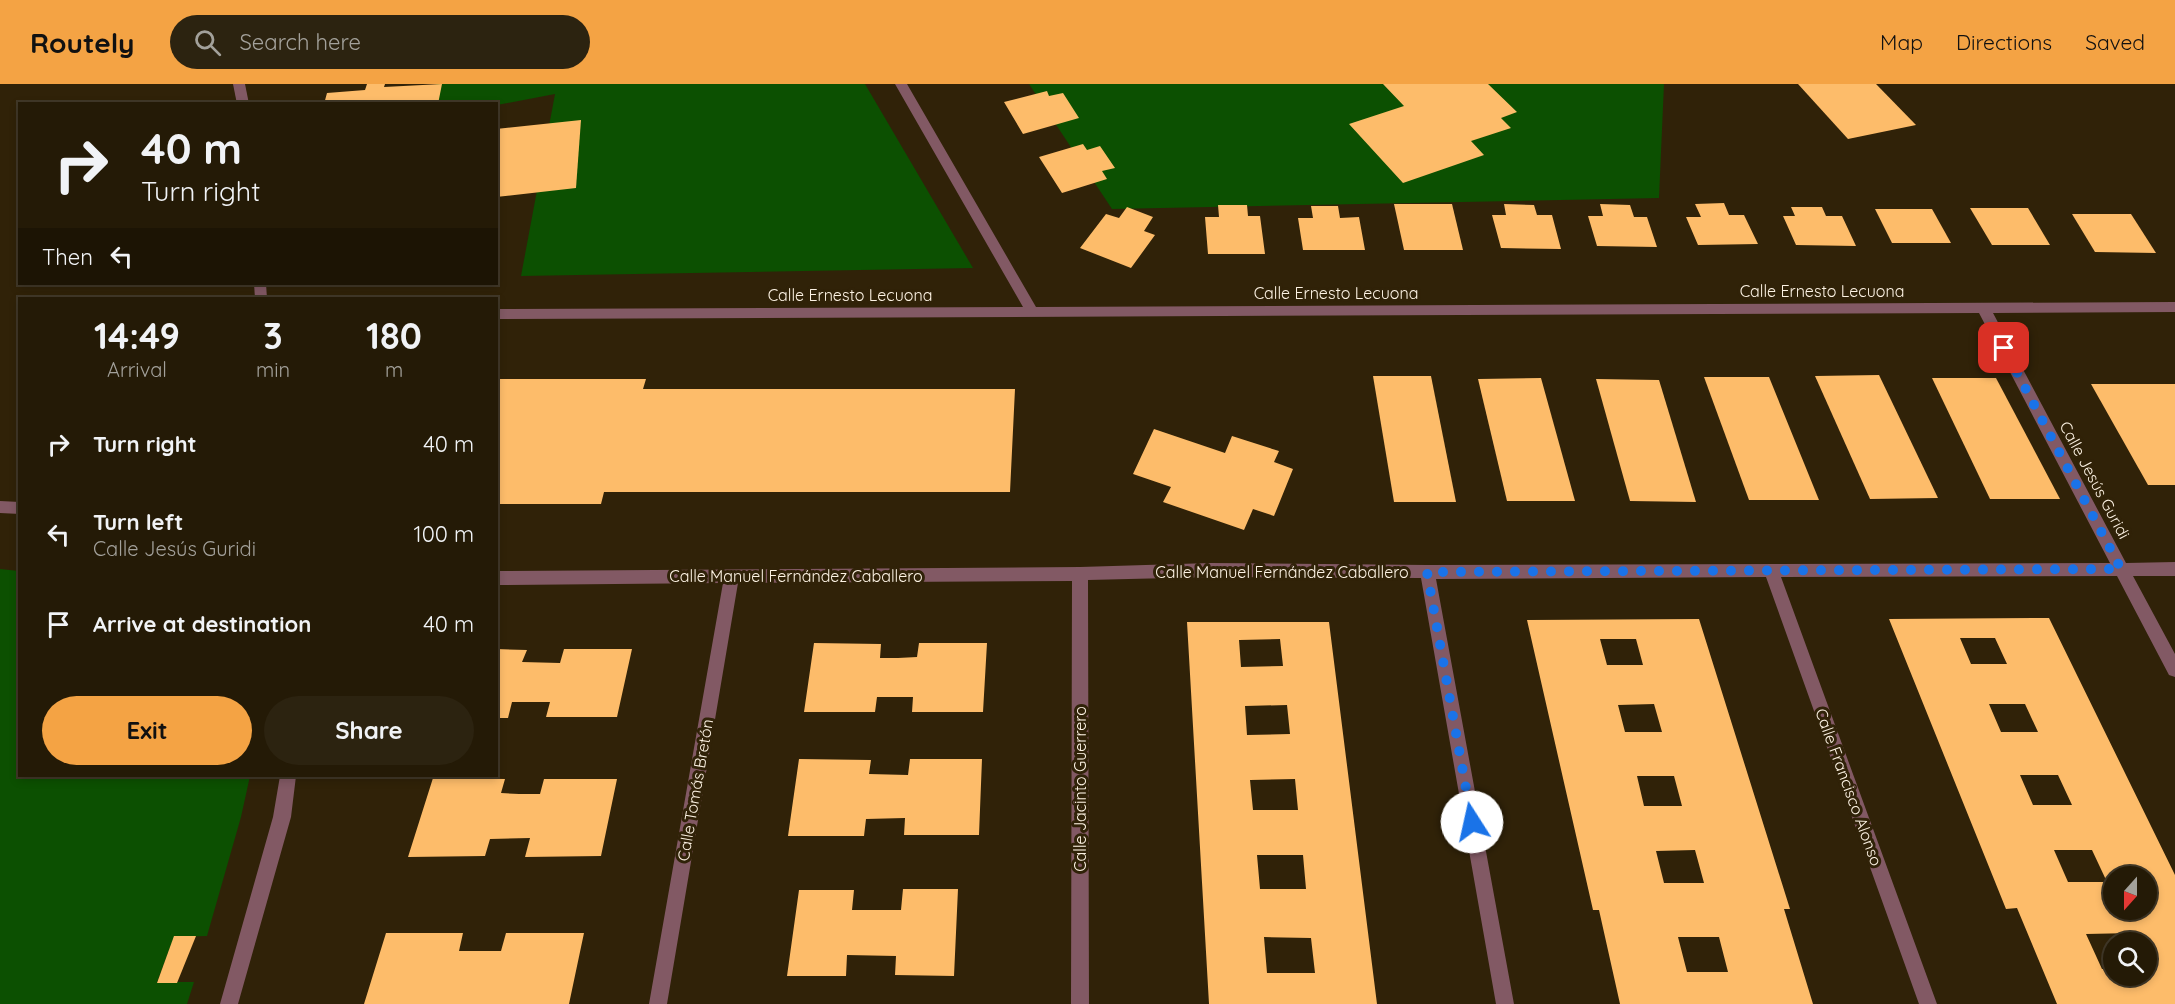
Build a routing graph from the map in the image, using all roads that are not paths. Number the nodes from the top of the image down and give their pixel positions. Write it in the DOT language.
graph roads {
  1 [pos="239,84"];
  2 [pos="901,84"];
  3 [pos="243,102"];
  4 [pos="1983,307"];
  5 [pos="2175,307"];
  6 [pos="1032,311"];
  7 [pos="498,314"];
  8 [pos="0,507"];
  9 [pos="18,508"];
  10 [pos="2121,569"];
  11 [pos="2175,569"];
  12 [pos="1771,571"];
  13 [pos="1427,572"];
  14 [pos="1080,574"];
  15 [pos="732,576"];
  16 [pos="498,578"];
  17 [pos="2175,670"];
  18 [pos="288,777"];
  19 [pos="229,1004"];
  20 [pos="658,1004"];
  21 [pos="1080,1004"];
  22 [pos="1505,1004"];
  23 [pos="1928,1004"];
  1 -- 3 [label="street"];
  2 -- 6 [label="street"];
  4 -- 5 [label="street, Calle Ernesto Lecuona"];
  4 -- 6 [label="street, Calle Ernesto Lecuona"];
  4 -- 10 [label="street, Calle Jesús Guridi"];
  6 -- 7 [label="street, Calle Ernesto Lecuona"];
  8 -- 9 [label="street"];
  10 -- 11 [label="street, Calle Manuel Fernández Caballero"];
  10 -- 12 [label="street, Calle Manuel Fernández Caballero"];
  10 -- 17 [label="street, Calle Jesús Guridi"];
  12 -- 13 [label="street, Calle Manuel Fernández Caballero"];
  12 -- 23 [label="street, Calle Francisco Alonso"];
  13 -- 14 [label="street, Calle Manuel Fernández Caballero"];
  13 -- 22 [label="street"];
  14 -- 15 [label="street, Calle Manuel Fernández Caballero"];
  14 -- 21 [label="street, Calle Jacinto Guerrero"];
  15 -- 16 [label="street, Calle Manuel Fernández Caballero"];
  15 -- 20 [label="street, Calle Tomás Bretón"];
  18 -- 19 [label="street"];
}
